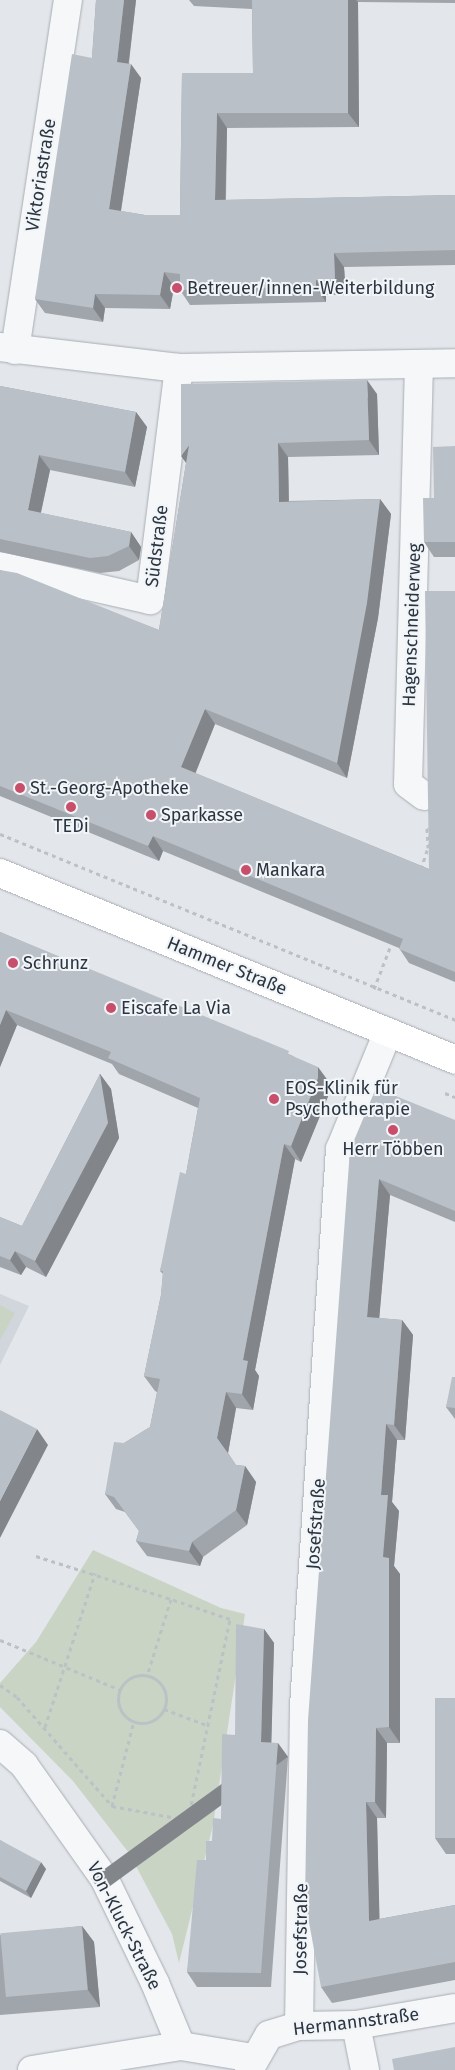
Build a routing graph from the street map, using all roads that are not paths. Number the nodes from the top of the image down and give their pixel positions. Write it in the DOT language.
graph roads {
  1 [pos="68,0"];
  2 [pos="7,348"];
  3 [pos="455,363"];
  4 [pos="419,364"];
  5 [pos="180,368"];
  6 [pos="0,566"];
  7 [pos="424,796"];
  8 [pos="1,876"];
  9 [pos="388,1032"];
  10 [pos="455,1060"];
  11 [pos="0,1744"];
  12 [pos="455,2008"];
  13 [pos="356,2025"];
  14 [pos="299,2026"];
  15 [pos="181,2046"];
  16 [pos="251,2064"];
  17 [pos="32,2070"];
  18 [pos="365,2070"];
  1 -- 2 [label="street, Viktoriastraße"];
  2 -- 5 [label="street"];
  3 -- 4 [label="street"];
  4 -- 5 [label="street"];
  4 -- 7 [label="street, Hagenschneiderweg"];
  5 -- 6 [label="street, Südstraße"];
  8 -- 9 [label="main road, Hammer Straße"];
  9 -- 10 [label="main road, Hammer Straße"];
  9 -- 14 [label="street, Josefstraße"];
  11 -- 15 [label="street, Von-Kluck-Straße"];
  12 -- 13 [label="street, Hermannstraße"];
  13 -- 14 [label="street, Hermannstraße"];
  13 -- 18 [label="street"];
  14 -- 16 [label="street, Hermannstraße"];
  15 -- 16 [label="street, Hermannstraße"];
  15 -- 17 [label="street, Hermannstraße"];
}
